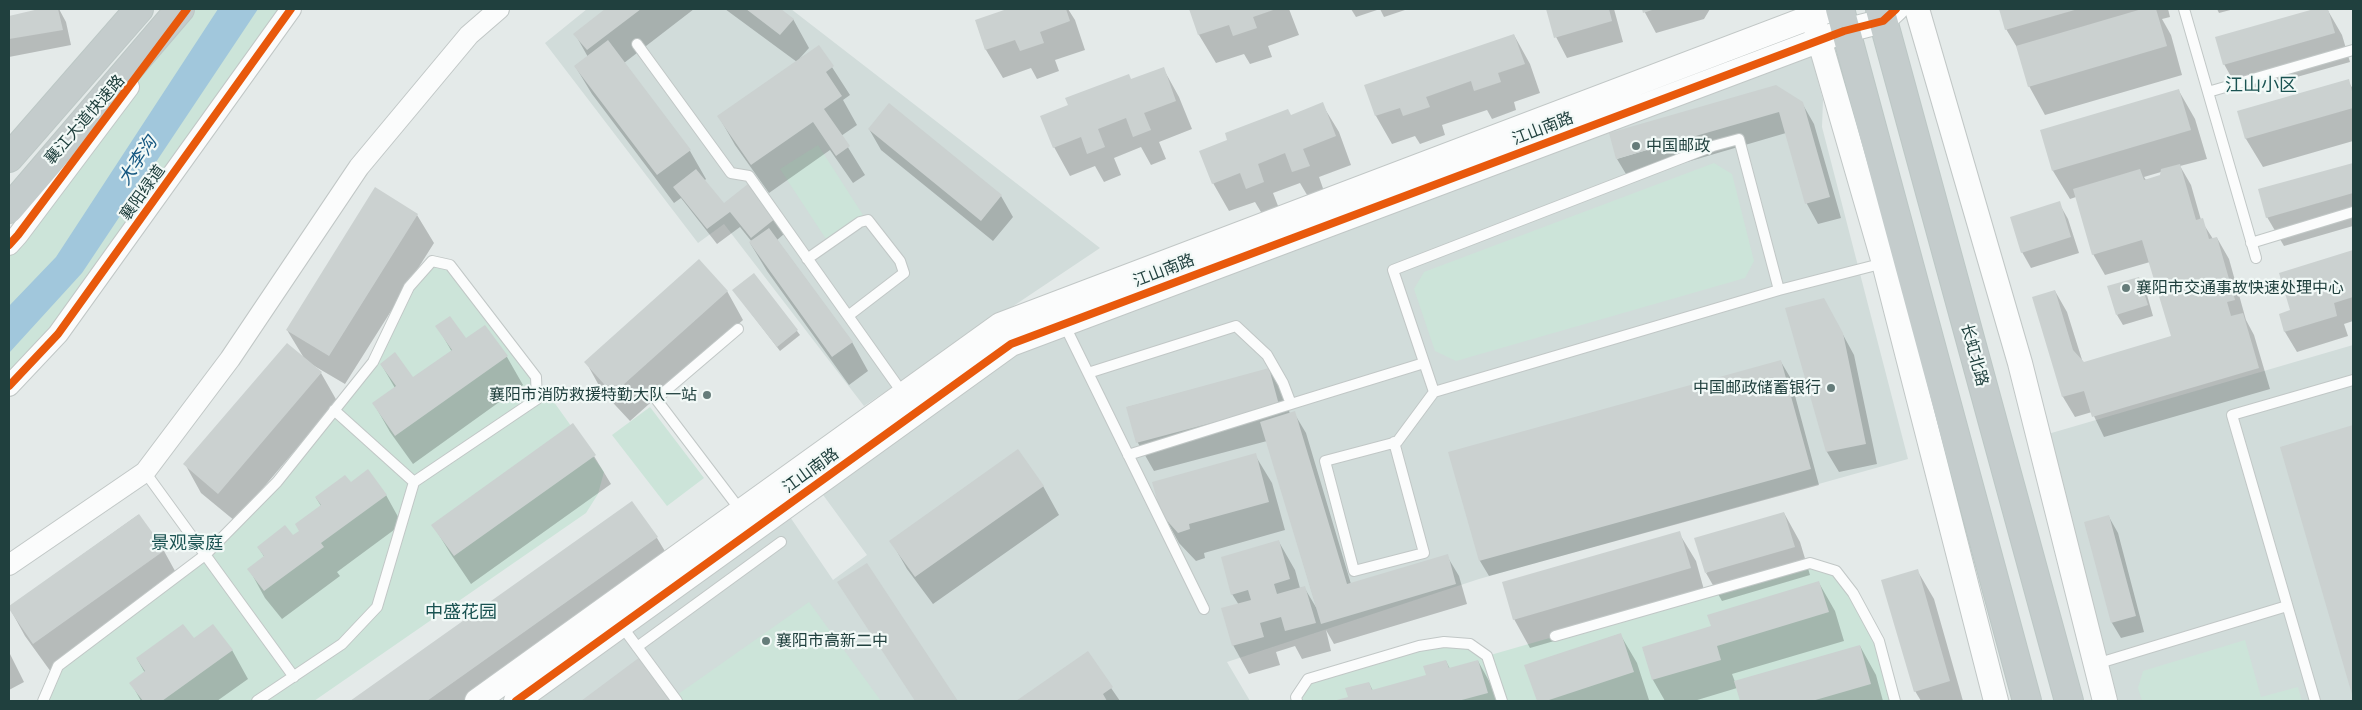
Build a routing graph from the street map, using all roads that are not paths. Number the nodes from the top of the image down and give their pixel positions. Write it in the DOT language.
graph roads {
  1 [pos="139,9"];
  2 [pos="180,9"];
  3 [pos="188,9"];
  4 [pos="291,9"];
  5 [pos="499,9"];
  6 [pos="1917,9"];
  7 [pos="2185,9"];
  8 [pos="1887,13"];
  9 [pos="1827,19"];
  10 [pos="636,44"];
  11 [pos="2353,50"];
  12 [pos="2208,92"];
  13 [pos="9,158"];
  14 [pos="9,208"];
  15 [pos="2353,212"];
  16 [pos="2251,243"];
  17 [pos="9,245"];
  18 [pos="2256,258"];
  19 [pos="808,259"];
  20 [pos="1884,262"];
  21 [pos="1779,290"];
  22 [pos="848,316"];
  23 [pos="1064,324"];
  24 [pos="738,329"];
  25 [pos="1424,363"];
  26 [pos="1088,374"];
  27 [pos="2353,380"];
  28 [pos="9,386"];
  29 [pos="1434,392"];
  30 [pos="904,395"];
  31 [pos="1291,404"];
  32 [pos="334,410"];
  33 [pos="1394,442"];
  34 [pos="1128,455"];
  35 [pos="144,472"];
  36 [pos="414,482"];
  37 [pos="741,511"];
  38 [pos="781,542"];
  39 [pos="205,555"];
  40 [pos="9,565"];
  41 [pos="2287,606"];
  42 [pos="1204,609"];
  43 [pos="621,625"];
  44 [pos="1555,636"];
  45 [pos="637,647"];
  46 [pos="2096,664"];
  47 [pos="294,677"];
  48 [pos="43,701"];
  49 [pos="257,701"];
  50 [pos="478,701"];
  51 [pos="516,701"];
  52 [pos="677,701"];
  53 [pos="1297,701"];
  54 [pos="1502,701"];
  55 [pos="1895,701"];
  56 [pos="1996,701"];
  57 [pos="2027,701"];
  58 [pos="2069,701"];
  59 [pos="2105,701"];
  60 [pos="2315,701"];
  1 -- 13 [label="highway, 襄江大道快速路"];
  2 -- 14 [label="highway, 襄江大道快速路"];
  3 -- 17 [label="street"];
  4 -- 28 [label="street, 襄阳绿道"];
  5 -- 35 [label="street"];
  6 -- 46 [label="street"];
  7 -- 12 [label="lane"];
  8 -- 9 [label="street, 江山南路"];
  8 -- 58 [label="highway, 长虹北路"];
  9 -- 20 [label="street"];
  9 -- 23 [label="street, 江山南路"];
  9 -- 30 [label="street, 江山南路"];
  9 -- 57 [label="highway"];
  10 -- 19 [label="lane"];
  11 -- 12 [label="lane"];
  12 -- 16 [label="lane"];
  15 -- 16 [label="lane"];
  16 -- 18 [label="lane"];
  19 -- 22 [label="lane"];
  19 -- 22 [label="lane"];
  20 -- 21 [label="lane"];
  20 -- 56 [label="street"];
  21 -- 25 [label="lane"];
  21 -- 29 [label="lane"];
  22 -- 30 [label="lane"];
  23 -- 26 [label="lane"];
  23 -- 43 [label="street, 江山南路"];
  24 -- 37 [label="lane"];
  25 -- 29 [label="lane"];
  25 -- 31 [label="lane"];
  26 -- 31 [label="lane"];
  26 -- 34 [label="lane"];
  27 -- 41 [label="lane"];
  29 -- 33 [label="lane"];
  30 -- 37 [label="street, 江山南路"];
  31 -- 34 [label="lane"];
  32 -- 36 [label="lane"];
  32 -- 36 [label="lane"];
  32 -- 39 [label="lane"];
  33 -- 33 [label="lane"];
  34 -- 42 [label="lane"];
  35 -- 39 [label="lane"];
  35 -- 40 [label="street"];
  36 -- 47 [label="lane"];
  37 -- 50 [label="street, 江山南路"];
  38 -- 45 [label="lane"];
  39 -- 47 [label="lane"];
  39 -- 48 [label="lane"];
  41 -- 46 [label="lane"];
  41 -- 60 [label="lane"];
  43 -- 45 [label="lane"];
  43 -- 51 [label="street, 江山南路"];
  44 -- 55 [label="lane"];
  45 -- 52 [label="lane"];
  46 -- 59 [label="street"];
  47 -- 49 [label="lane"];
  53 -- 54 [label="lane"];
}
